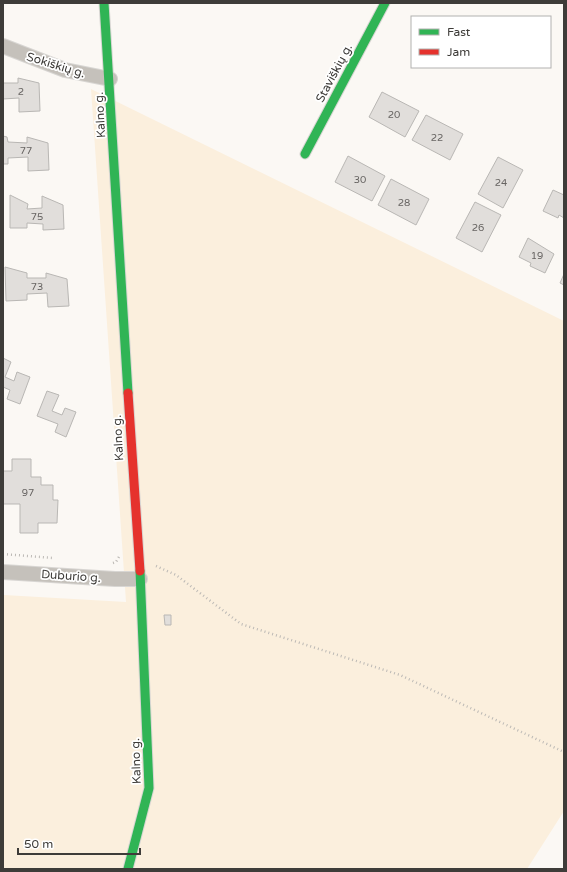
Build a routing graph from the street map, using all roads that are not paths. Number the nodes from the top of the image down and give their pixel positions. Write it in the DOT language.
graph roads {
  1 [pos="104,3"];
  2 [pos="385,3"];
  3 [pos="3,46"];
  4 [pos="110,79"];
  5 [pos="305,154"];
  6 [pos="3,572"];
  7 [pos="140,578"];
  8 [pos="128,869"];
  1 -- 4 [label="street, Kalno g."];
  2 -- 5 [label="street, Staviškių g."];
  3 -- 4 [label="street, Sokiškių g."];
  4 -- 7 [label="street, Kalno g."];
  6 -- 7 [label="street, Duburio g."];
  7 -- 8 [label="street, Kalno g."];
}
